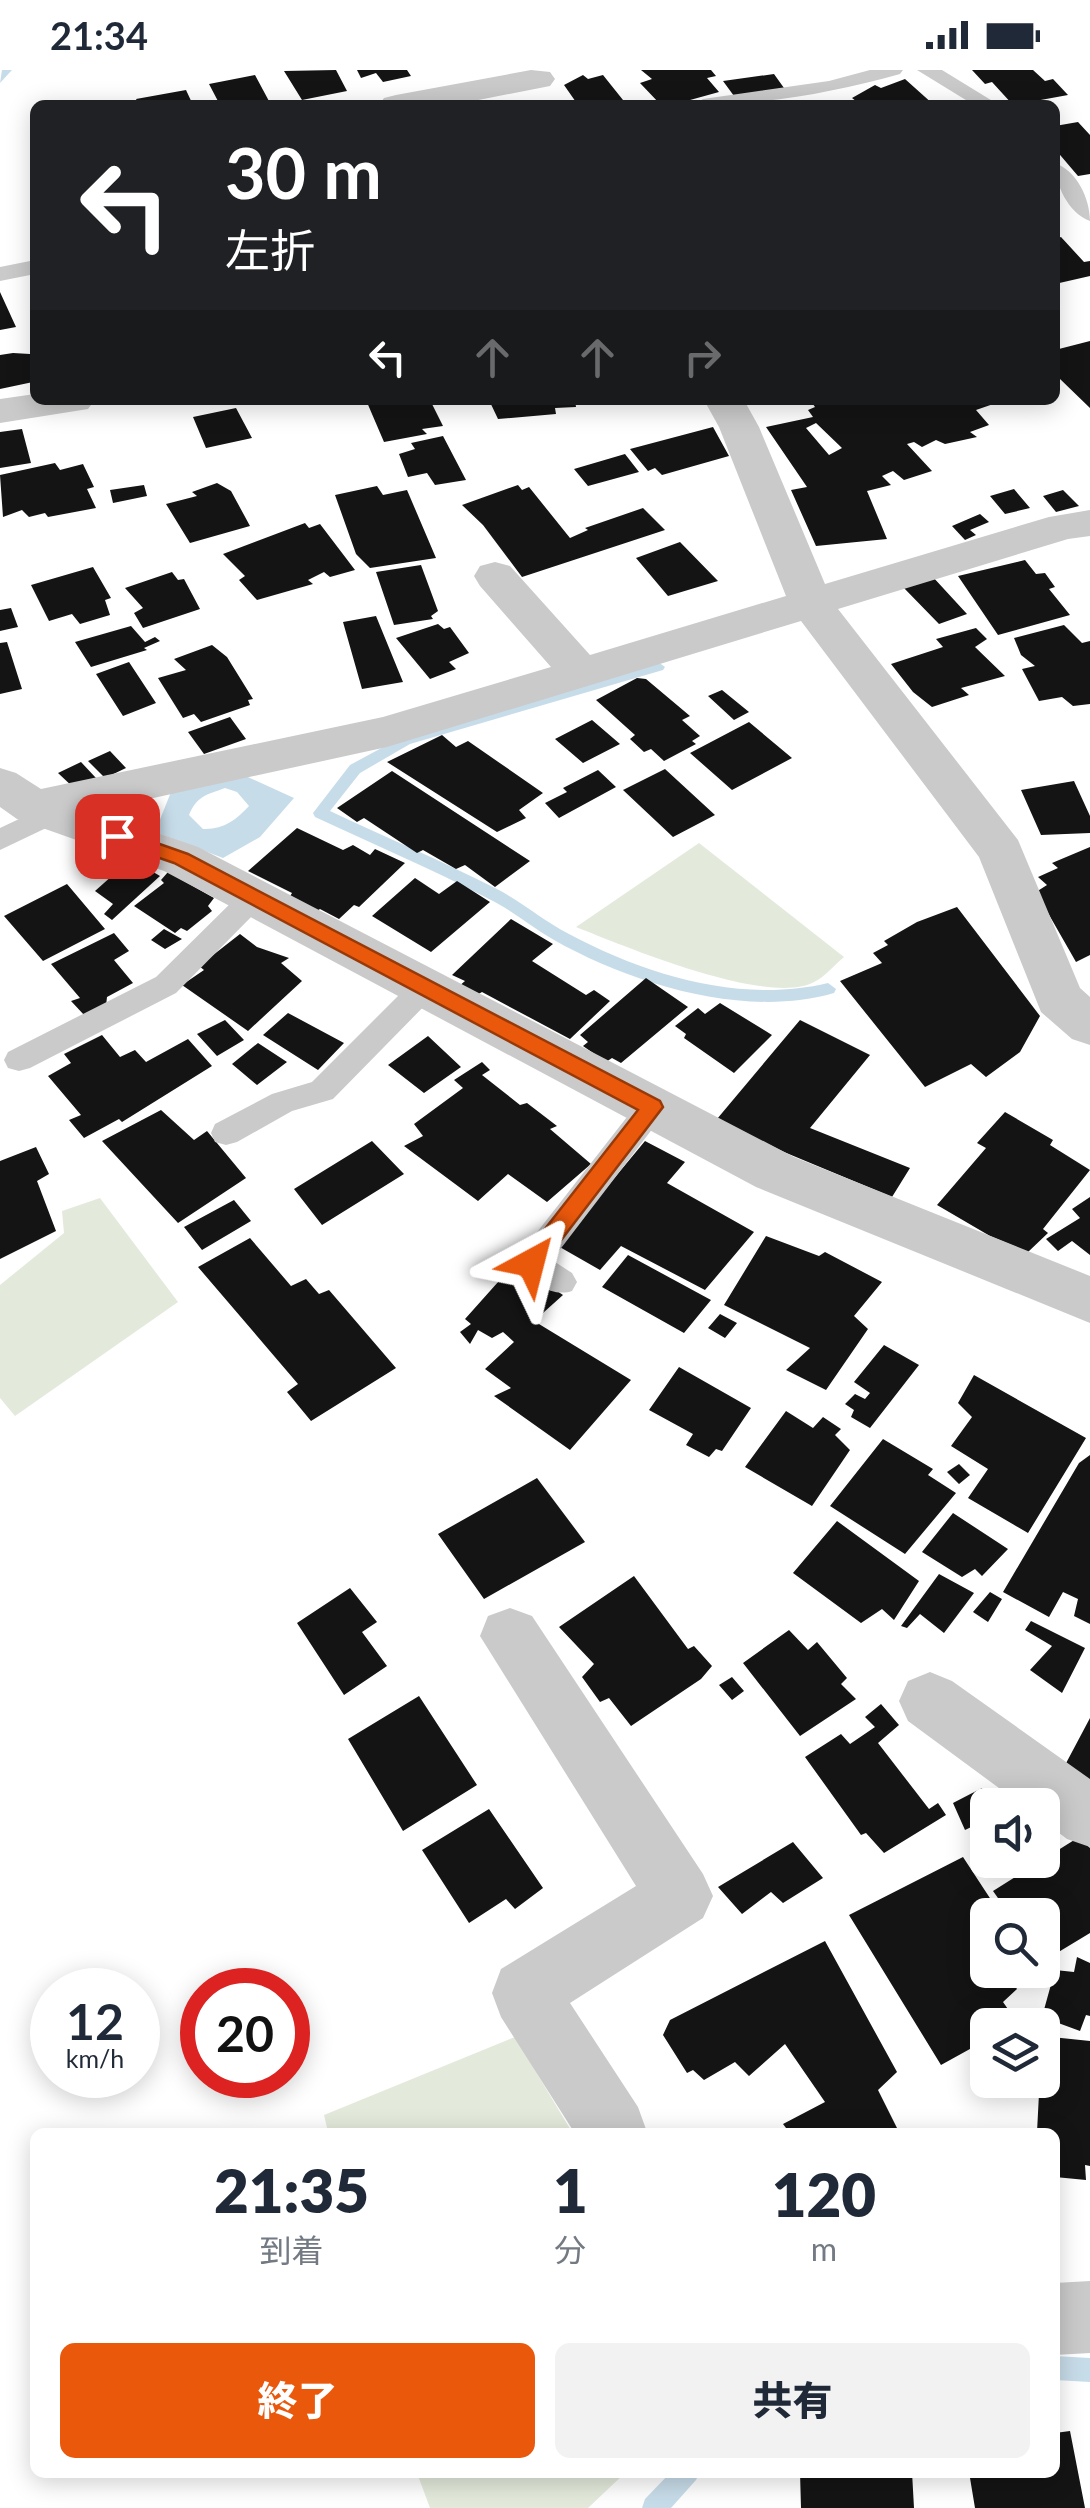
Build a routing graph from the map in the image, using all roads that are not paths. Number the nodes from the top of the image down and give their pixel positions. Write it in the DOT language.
graph roads {
  1 [pos="893,70"];
  2 [pos="927,70"];
  3 [pos="543,85"];
  4 [pos="830,88"];
  5 [pos="433,100"];
  6 [pos="741,100"];
  7 [pos="844,100"];
  8 [pos="980,100"];
  9 [pos="1060,175"];
  10 [pos="1090,214"];
  11 [pos="30,268"];
  12 [pos="0,274"];
  13 [pos="44,405"];
  14 [pos="726,405"];
  15 [pos="0,411"];
  16 [pos="1090,523"];
  17 [pos="495,576"];
  18 [pos="812,604"];
  19 [pos="581,673"];
  20 [pos="22,811"];
  21 [pos="254,897"];
  22 [pos="425,987"];
  23 [pos="1090,1026"];
  24 [pos="19,1060"];
  25 [pos="652,1107"];
  26 [pos="226,1133"];
  27 [pos="561,1282"];
  28 [pos="1090,1300"];
  29 [pos="510,1636"];
  30 [pos="930,1701"];
  31 [pos="1090,1818"];
  32 [pos="610,2128"];
  33 [pos="1090,2317"];
  34 [pos="1060,2319"];
  1 -- 4 [label="lane"];
  2 -- 8 [label="lane"];
  3 -- 5 [label="street"];
  4 -- 6 [label="lane"];
  4 -- 7 [label="lane"];
  9 -- 10 [label="lane"];
  11 -- 12 [label="lane"];
  13 -- 15 [label="street"];
  14 -- 18 [label="street"];
  16 -- 18 [label="street"];
  17 -- 19 [label="street"];
  18 -- 19 [label="street"];
  18 -- 23 [label="street"];
  19 -- 20 [label="street"];
  20 -- 21 [label="street"];
  21 -- 22 [label="street"];
  21 -- 24 [label="lane"];
  22 -- 25 [label="street"];
  22 -- 26 [label="lane"];
  25 -- 27 [label="lane"];
  25 -- 28 [label="street"];
  29 -- 32 [label="street"];
  30 -- 31 [label="street"];
  33 -- 34 [label="street"];
}
